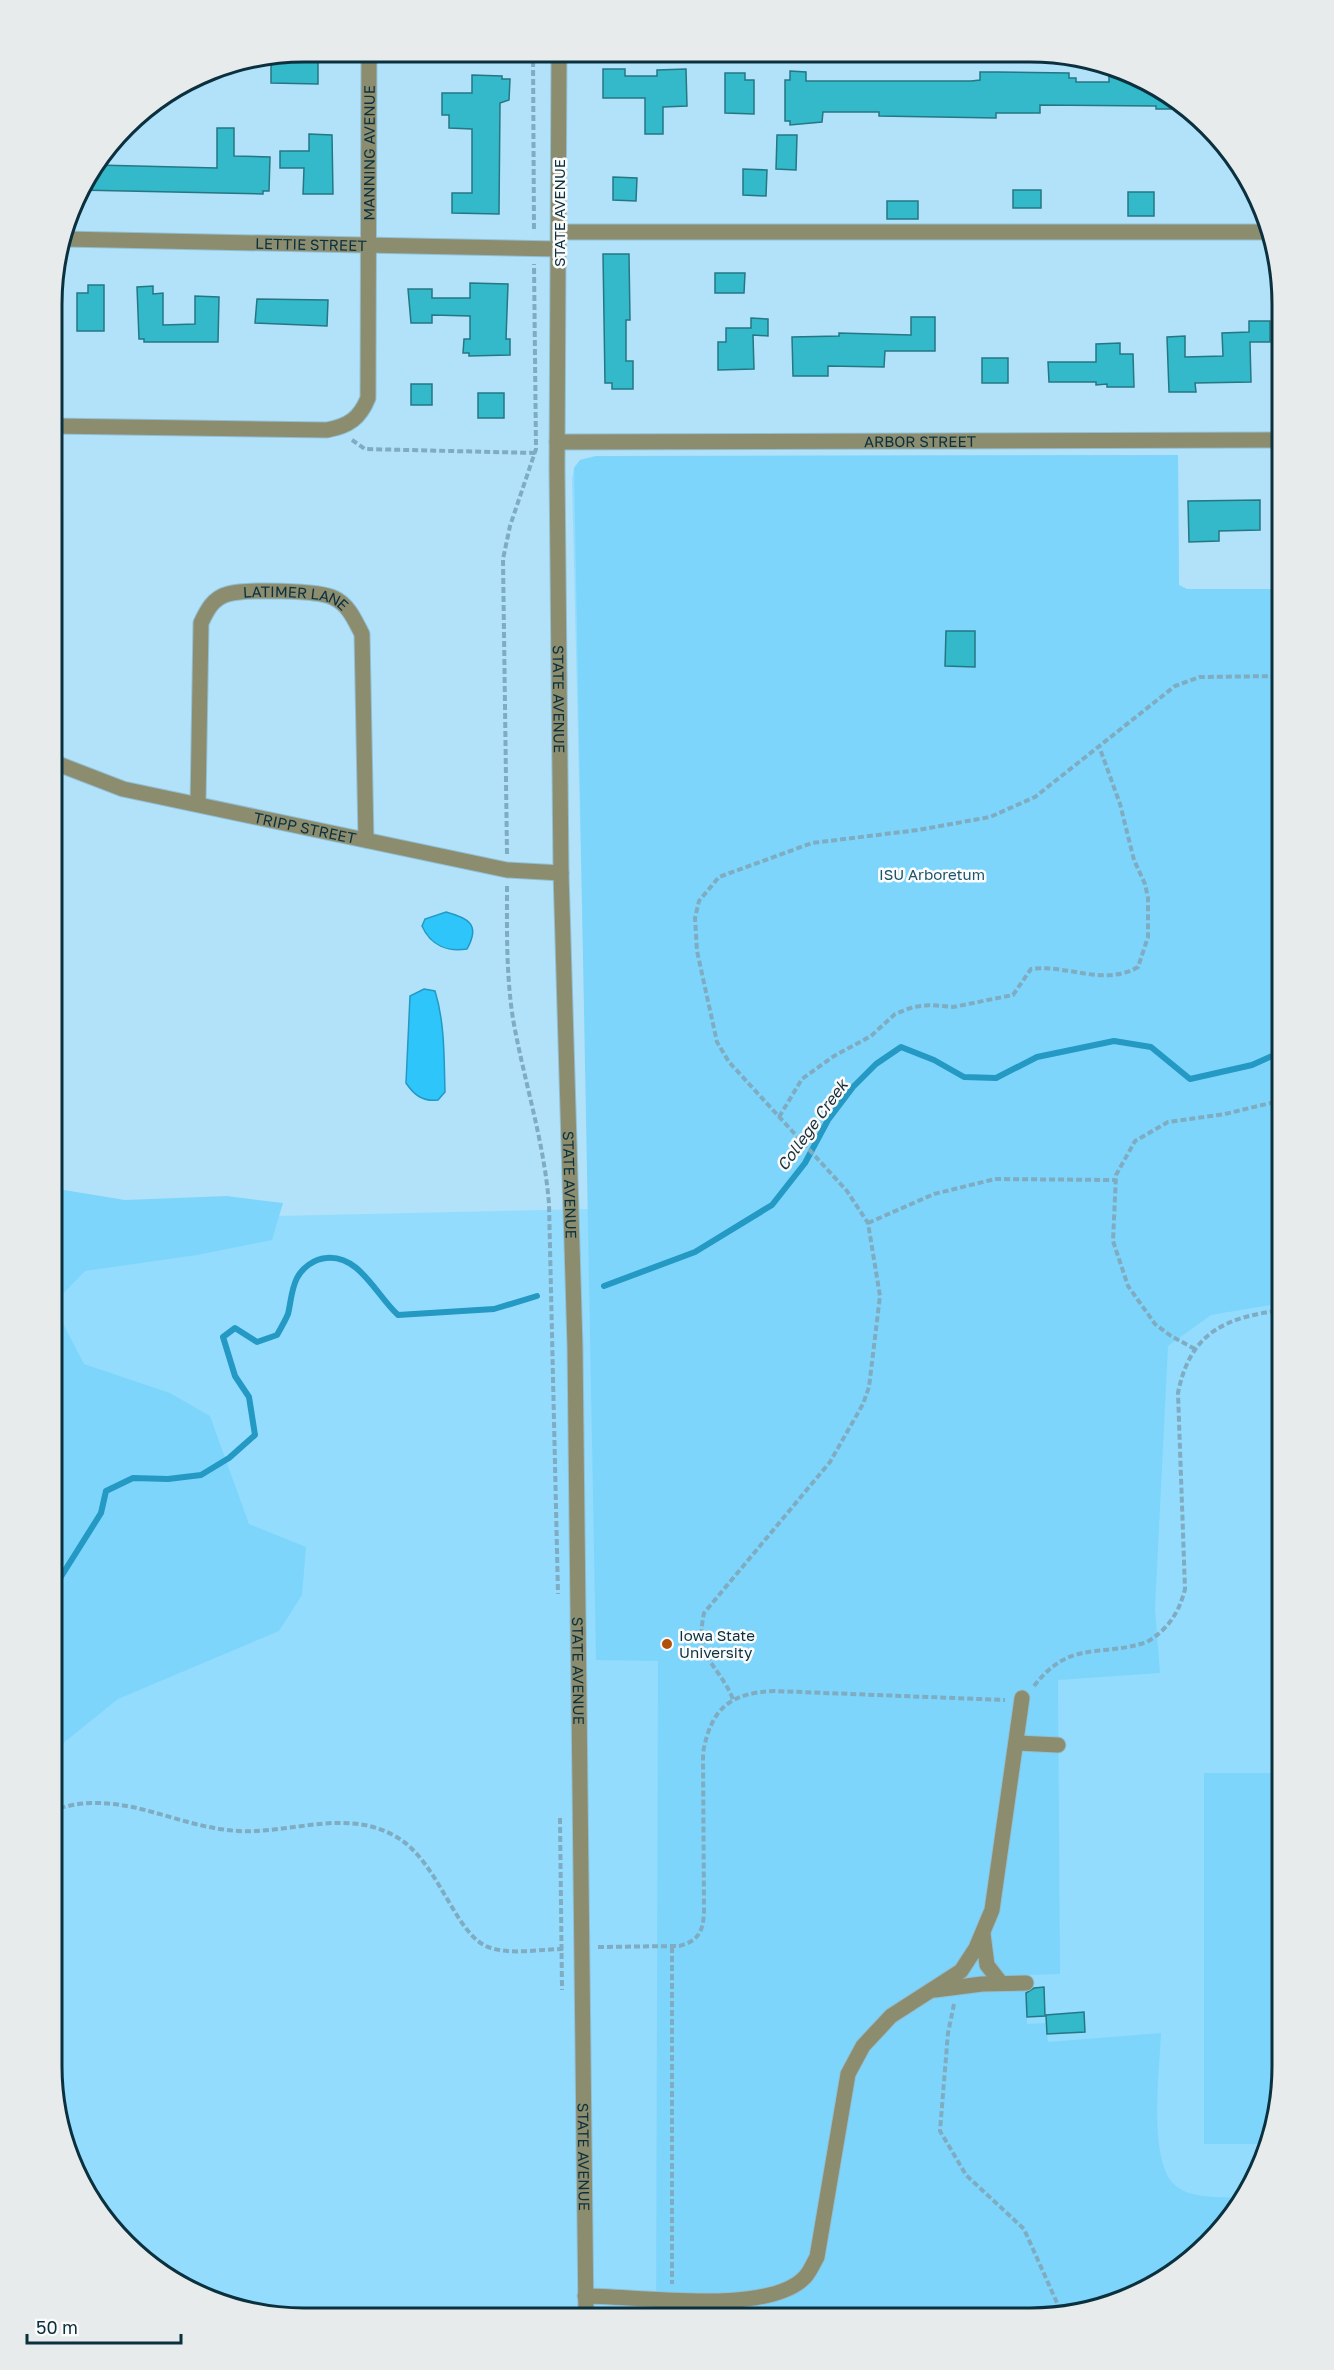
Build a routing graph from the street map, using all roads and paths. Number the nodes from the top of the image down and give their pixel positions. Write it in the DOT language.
graph roads {
  1 [pos="369,62"];
  2 [pos="533,62"];
  3 [pos="559,62"];
  4 [pos="534,231"];
  5 [pos="559,232"];
  6 [pos="1262,232"];
  7 [pos="70,239"];
  8 [pos="368,245"];
  9 [pos="559,249"];
  10 [pos="534,264"];
  11 [pos="62,426"];
  12 [pos="343,427"];
  13 [pos="1272,440"];
  14 [pos="557,442"];
  15 [pos="536,453"];
  16 [pos="1272,676"];
  17 [pos="1099,746"];
  18 [pos="62,766"];
  19 [pos="198,804"];
  20 [pos="366,840"];
  21 [pos="507,856"];
  22 [pos="561,873"];
  23 [pos="507,882"];
  24 [pos="1272,1103"];
  25 [pos="779,1117"];
  26 [pos="1115,1180"];
  27 [pos="868,1223"];
  28 [pos="1272,1311"];
  29 [pos="1195,1349"];
  30 [pos="558,1603"];
  31 [pos="1022,1698"];
  32 [pos="733,1699"];
  33 [pos="1017,1743"];
  34 [pos="1058,1745"];
  35 [pos="62,1808"];
  36 [pos="560,1817"];
  37 [pos="983,1931"];
  38 [pos="672,1947"];
  39 [pos="590,1948"];
  40 [pos="556,1949"];
  41 [pos="1001,1983"];
  42 [pos="1026,1983"];
  43 [pos="958,1987"];
  44 [pos="926,1991"];
  45 [pos="563,1996"];
  46 [pos="585,2296"];
  47 [pos="672,2299"];
  48 [pos="1059,2306"];
  49 [pos="586,2308"];
  1 -- 8 [label="street, MANNING AVENUE"];
  2 -- 4 [label="path"];
  3 -- 5 [label="street, STATE AVENUE"];
  5 -- 6 [label="street"];
  5 -- 9 [label="street, STATE AVENUE"];
  7 -- 8 [label="street, LETTIE STREET"];
  8 -- 9 [label="street, LETTIE STREET"];
  8 -- 12 [label="street, MANNING AVENUE"];
  9 -- 14 [label="street, STATE AVENUE"];
  10 -- 15 [label="path"];
  11 -- 12 [label="street"];
  12 -- 15 [label="path"];
  13 -- 14 [label="street, ARBOR STREET"];
  14 -- 22 [label="street, STATE AVENUE"];
  15 -- 21 [label="path"];
  16 -- 17 [label="path"];
  17 -- 25 [label="path"];
  17 -- 25 [label="path"];
  18 -- 19 [label="street, TRIPP STREET"];
  19 -- 20 [label="street, TRIPP STREET"];
  19 -- 20 [label="street, LATIMER LANE"];
  20 -- 22 [label="street, TRIPP STREET"];
  22 -- 46 [label="street, STATE AVENUE"];
  23 -- 30 [label="path"];
  24 -- 26 [label="path"];
  25 -- 27 [label="path"];
  26 -- 27 [label="path"];
  26 -- 29 [label="path"];
  27 -- 32 [label="path"];
  28 -- 29 [label="path"];
  29 -- 31 [label="path"];
  31 -- 32 [label="path"];
  31 -- 33 [label="street"];
  32 -- 38 [label="path"];
  33 -- 34 [label="street"];
  33 -- 37 [label="street"];
  35 -- 40 [label="path"];
  36 -- 45 [label="path"];
  37 -- 41 [label="street"];
  37 -- 44 [label="street"];
  38 -- 39 [label="path"];
  38 -- 47 [label="path"];
  41 -- 42 [label="street"];
  41 -- 43 [label="street"];
  43 -- 44 [label="street"];
  43 -- 48 [label="path"];
  44 -- 47 [label="street"];
  46 -- 47 [label="street"];
  46 -- 49 [label="street, STATE AVENUE"];
}
